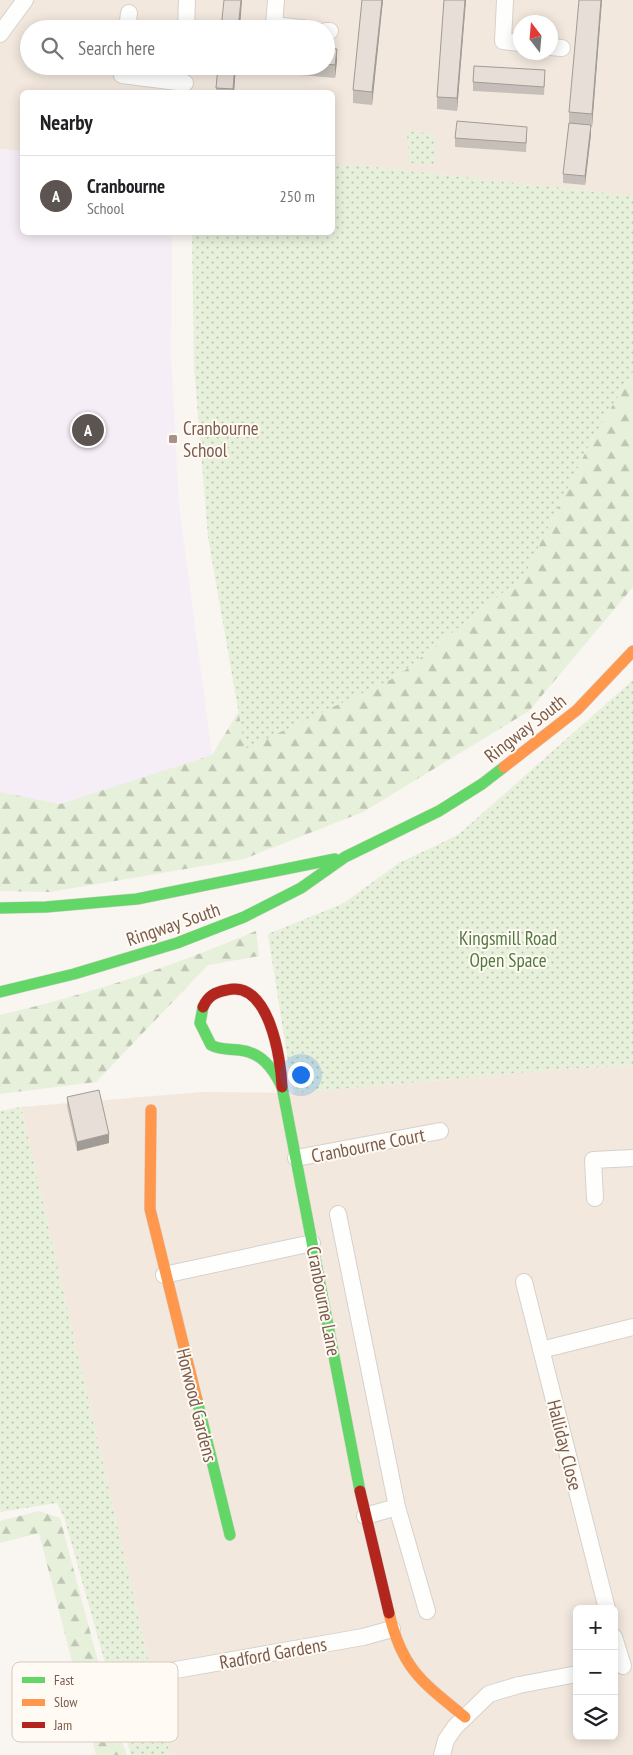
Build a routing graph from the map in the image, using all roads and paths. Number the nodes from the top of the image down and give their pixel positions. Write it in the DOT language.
graph roads {
  1 [pos="26,0"];
  2 [pos="187,0"];
  3 [pos="276,0"];
  4 [pos="505,0"];
  5 [pos="186,20"];
  6 [pos="274,20"];
  7 [pos="0,34"];
  8 [pos="513,42"];
  9 [pos="122,75"];
  10 [pos="185,80"];
  11 [pos="633,651"];
  12 [pos="344,857"];
  13 [pos="0,908"];
  14 [pos="0,992"];
  15 [pos="282,1087"];
  16 [pos="151,1110"];
  17 [pos="440,1130"];
  18 [pos="296,1158"];
  19 [pos="633,1158"];
  20 [pos="596,1198"];
  21 [pos="338,1214"];
  22 [pos="312,1243"];
  23 [pos="164,1275"];
  24 [pos="524,1282"];
  25 [pos="633,1328"];
  26 [pos="541,1350"];
  27 [pos="397,1507"];
  28 [pos="365,1516"];
  29 [pos="230,1535"];
  30 [pos="606,1605"];
  31 [pos="427,1610"];
  32 [pos="392,1629"];
  33 [pos="618,1649"];
  34 [pos="623,1665"];
  35 [pos="178,1670"];
  36 [pos="573,1675"];
  37 [pos="465,1716"];
  38 [pos="442,1755"];
  1 -- 7 [label="street"];
  2 -- 5 [label="street"];
  3 -- 6 [label="street"];
  4 -- 8 [label="street"];
  9 -- 10 [label="street"];
  11 -- 12 [label="street, Ringway South"];
  12 -- 13 [label="street, Ringway South"];
  12 -- 14 [label="street, Ringway South"];
  15 -- 15 [label="street, Cranbourne Lane"];
  15 -- 18 [label="street, Cranbourne Lane"];
  16 -- 23 [label="street, Horwood Gardens"];
  17 -- 18 [label="street, Cranbourne Court"];
  18 -- 22 [label="street, Cranbourne Lane"];
  19 -- 20 [label="street"];
  21 -- 27 [label="street, Cranbourne Lane"];
  22 -- 23 [label="street"];
  22 -- 28 [label="street, Cranbourne Lane"];
  23 -- 29 [label="street, Horwood Gardens"];
  24 -- 26 [label="street, Halliday Close"];
  25 -- 26 [label="street"];
  26 -- 30 [label="street, Halliday Close"];
  27 -- 28 [label="street"];
  27 -- 31 [label="street, Cranbourne Lane"];
  28 -- 32 [label="street, Cranbourne Lane"];
  32 -- 35 [label="street, Radford Gardens"];
  32 -- 37 [label="street, Cranbourne Lane"];
  33 -- 34 [label="street"];
  36 -- 37 [label="street"];
  37 -- 38 [label="street"];
}
